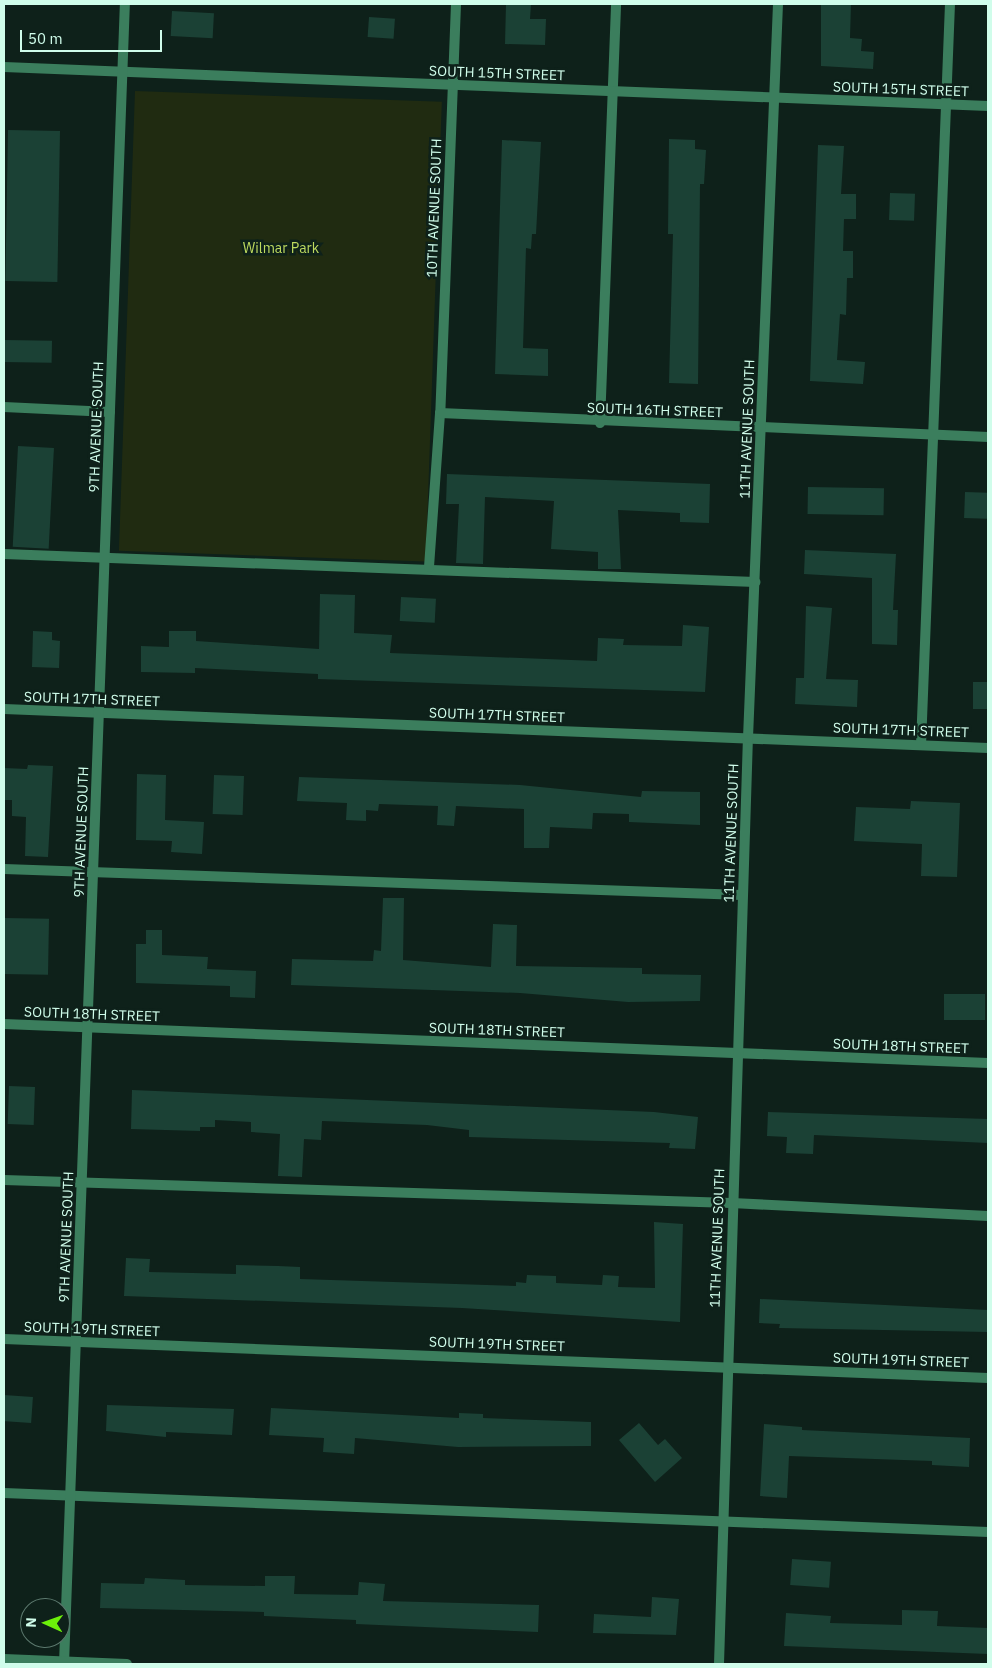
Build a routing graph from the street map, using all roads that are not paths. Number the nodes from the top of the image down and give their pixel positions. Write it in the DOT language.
graph roads {
  1 [pos="125,4"];
  2 [pos="456,4"];
  3 [pos="616,4"];
  4 [pos="778,4"];
  5 [pos="950,4"];
  6 [pos="4,67"];
  7 [pos="123,72"];
  8 [pos="453,85"];
  9 [pos="613,92"];
  10 [pos="774,99"];
  11 [pos="946,104"];
  12 [pos="988,106"];
  13 [pos="4,407"];
  14 [pos="110,412"];
  15 [pos="440,413"];
  16 [pos="600,423"];
  17 [pos="761,428"];
  18 [pos="934,434"];
  19 [pos="988,436"];
  20 [pos="4,554"];
  21 [pos="105,557"];
  22 [pos="430,567"];
  23 [pos="755,582"];
  24 [pos="4,709"];
  25 [pos="100,713"];
  26 [pos="748,738"];
  27 [pos="921,745"];
  28 [pos="988,748"];
  29 [pos="4,869"];
  30 [pos="94,873"];
  31 [pos="743,895"];
  32 [pos="4,1024"];
  33 [pos="88,1028"];
  34 [pos="738,1054"];
  35 [pos="988,1063"];
  36 [pos="4,1180"];
  37 [pos="82,1182"];
  38 [pos="732,1203"];
  39 [pos="988,1216"];
  40 [pos="4,1339"];
  41 [pos="76,1342"];
  42 [pos="727,1367"];
  43 [pos="988,1378"];
  44 [pos="4,1493"];
  45 [pos="70,1495"];
  46 [pos="721,1521"];
  47 [pos="988,1532"];
  48 [pos="4,1659"];
  49 [pos="64,1663"];
  50 [pos="127,1664"];
  51 [pos="720,1664"];
  1 -- 7 [label="street, 9TH AVENUE SOUTH"];
  2 -- 8 [label="street, 10TH AVENUE SOUTH"];
  3 -- 9 [label="street"];
  4 -- 10 [label="street, 11TH AVENUE SOUTH"];
  5 -- 11 [label="street"];
  6 -- 7 [label="street, SOUTH 15TH STREET"];
  7 -- 8 [label="street, SOUTH 15TH STREET"];
  7 -- 14 [label="street, 9TH AVENUE SOUTH"];
  8 -- 9 [label="street, SOUTH 15TH STREET"];
  8 -- 15 [label="street, 10TH AVENUE SOUTH"];
  9 -- 10 [label="street, SOUTH 15TH STREET"];
  9 -- 16 [label="street"];
  10 -- 11 [label="street, SOUTH 15TH STREET"];
  10 -- 17 [label="street, 11TH AVENUE SOUTH"];
  11 -- 12 [label="street, SOUTH 15TH STREET"];
  11 -- 18 [label="street"];
  13 -- 14 [label="street"];
  14 -- 21 [label="street, 9TH AVENUE SOUTH"];
  15 -- 16 [label="street, SOUTH 16TH STREET"];
  15 -- 22 [label="street, 10TH AVENUE SOUTH"];
  16 -- 17 [label="street, SOUTH 16TH STREET"];
  17 -- 18 [label="street, SOUTH 16TH STREET"];
  17 -- 23 [label="street, 11TH AVENUE SOUTH"];
  18 -- 19 [label="street, SOUTH 16TH STREET"];
  18 -- 27 [label="street"];
  20 -- 21 [label="street"];
  21 -- 22 [label="street"];
  21 -- 25 [label="street, 9TH AVENUE SOUTH"];
  22 -- 23 [label="street"];
  23 -- 26 [label="street, 11TH AVENUE SOUTH"];
  24 -- 25 [label="street, SOUTH 17TH STREET"];
  25 -- 26 [label="street, SOUTH 17TH STREET"];
  25 -- 30 [label="street, 9TH AVENUE SOUTH"];
  26 -- 27 [label="street, SOUTH 17TH STREET"];
  26 -- 31 [label="street, 11TH AVENUE SOUTH"];
  27 -- 28 [label="street, SOUTH 17TH STREET"];
  29 -- 30 [label="street"];
  30 -- 31 [label="street"];
  30 -- 33 [label="street, 9TH AVENUE SOUTH"];
  31 -- 34 [label="street, 11TH AVENUE SOUTH"];
  32 -- 33 [label="street, SOUTH 18TH STREET"];
  33 -- 34 [label="street, SOUTH 18TH STREET"];
  33 -- 37 [label="street, 9TH AVENUE SOUTH"];
  34 -- 35 [label="street, SOUTH 18TH STREET"];
  34 -- 38 [label="street, 11TH AVENUE SOUTH"];
  36 -- 37 [label="street"];
  37 -- 38 [label="street"];
  37 -- 41 [label="street, 9TH AVENUE SOUTH"];
  38 -- 39 [label="street"];
  38 -- 42 [label="street, 11TH AVENUE SOUTH"];
  40 -- 41 [label="street, SOUTH 19TH STREET"];
  41 -- 42 [label="street, SOUTH 19TH STREET"];
  41 -- 45 [label="street, 9TH AVENUE SOUTH"];
  42 -- 43 [label="street, SOUTH 19TH STREET"];
  42 -- 46 [label="street, 11TH AVENUE SOUTH"];
  44 -- 45 [label="street"];
  45 -- 46 [label="street"];
  45 -- 49 [label="street, 9TH AVENUE SOUTH"];
  46 -- 47 [label="street"];
  46 -- 51 [label="street, 11TH AVENUE SOUTH"];
  48 -- 49 [label="street"];
  49 -- 50 [label="street"];
}
